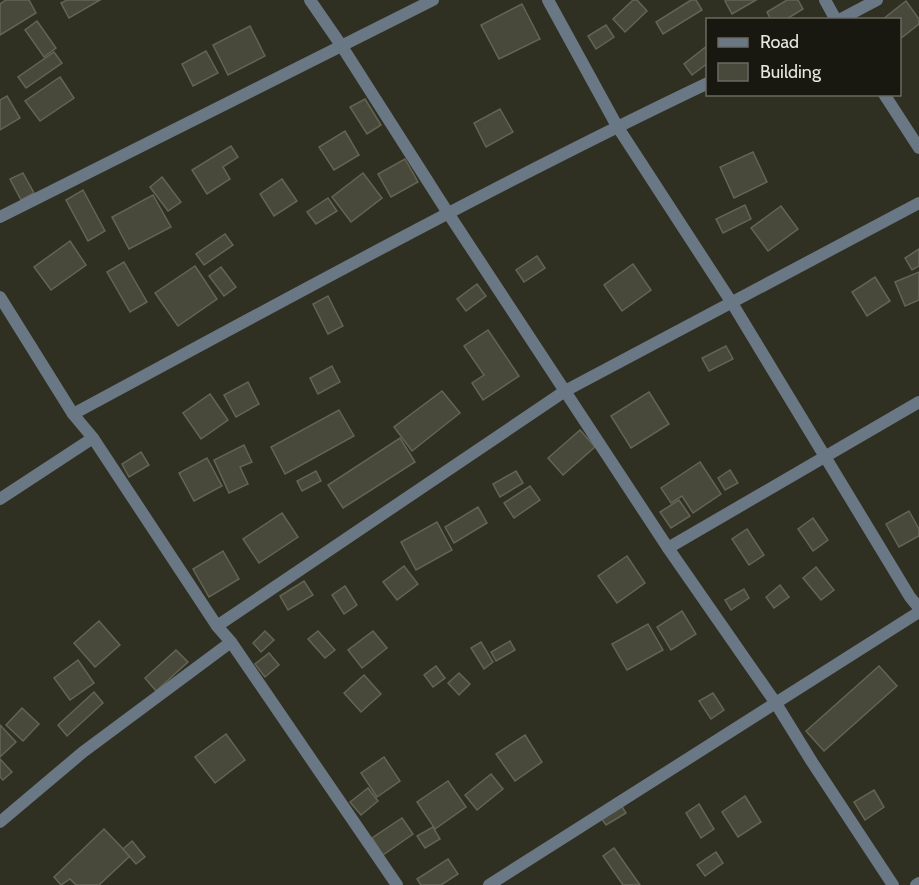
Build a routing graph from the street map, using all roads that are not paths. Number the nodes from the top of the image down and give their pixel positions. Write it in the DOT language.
graph roads {
  1 [pos="310,0"];
  2 [pos="433,0"];
  3 [pos="548,0"];
  4 [pos="825,0"];
  5 [pos="877,0"];
  6 [pos="837,18"];
  7 [pos="842,18"];
  8 [pos="341,45"];
  9 [pos="706,84"];
  10 [pos="886,96"];
  11 [pos="617,126"];
  12 [pos="919,148"];
  13 [pos="919,203"];
  14 [pos="448,213"];
  15 [pos="0,218"];
  16 [pos="0,297"];
  17 [pos="732,303"];
  18 [pos="565,391"];
  19 [pos="919,402"];
  20 [pos="73,414"];
  21 [pos="93,438"];
  22 [pos="825,455"];
  23 [pos="0,499"];
  24 [pos="668,548"];
  25 [pos="919,608"];
  26 [pos="919,612"];
  27 [pos="217,626"];
  28 [pos="231,642"];
  29 [pos="775,702"];
  30 [pos="0,822"];
  31 [pos="397,885"];
  32 [pos="489,885"];
  33 [pos="893,885"];
  1 -- 8 [label="street"];
  2 -- 8 [label="street"];
  3 -- 11 [label="street"];
  4 -- 6 [label="street"];
  5 -- 7 [label="street"];
  8 -- 14 [label="street"];
  8 -- 15 [label="street"];
  9 -- 11 [label="street"];
  10 -- 12 [label="street"];
  11 -- 14 [label="street"];
  11 -- 17 [label="street"];
  13 -- 17 [label="street"];
  14 -- 18 [label="street"];
  14 -- 20 [label="street"];
  16 -- 20 [label="street"];
  17 -- 18 [label="street"];
  17 -- 22 [label="street"];
  18 -- 24 [label="street"];
  18 -- 27 [label="street"];
  19 -- 22 [label="street"];
  20 -- 21 [label="street"];
  21 -- 23 [label="street"];
  21 -- 27 [label="street"];
  22 -- 24 [label="street"];
  22 -- 25 [label="street"];
  24 -- 29 [label="street"];
  26 -- 29 [label="street"];
  27 -- 28 [label="street"];
  28 -- 30 [label="street"];
  28 -- 31 [label="street"];
  29 -- 32 [label="street"];
  29 -- 33 [label="street"];
}
